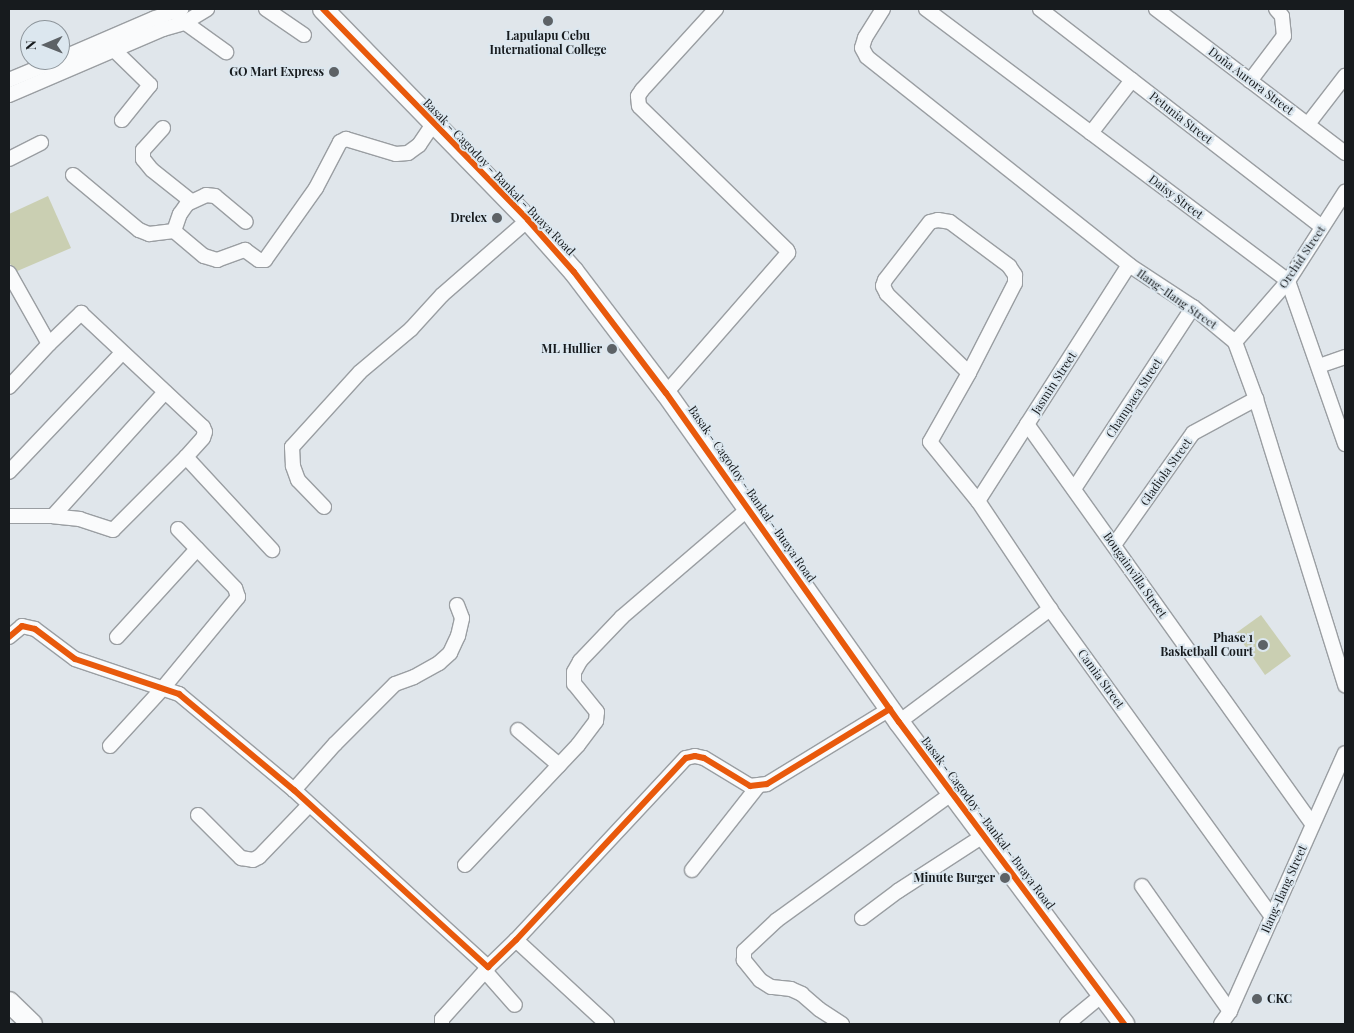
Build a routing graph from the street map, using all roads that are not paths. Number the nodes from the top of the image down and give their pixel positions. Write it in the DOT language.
graph roads {
  1 [pos="142,9"];
  2 [pos="207,9"];
  3 [pos="266,9"];
  4 [pos="323,9"];
  5 [pos="716,9"];
  6 [pos="883,9"];
  7 [pos="926,9"];
  8 [pos="1040,9"];
  9 [pos="1156,9"];
  10 [pos="1276,9"];
  11 [pos="180,15"];
  12 [pos="159,23"];
  13 [pos="304,35"];
  14 [pos="104,41"];
  15 [pos="115,51"];
  16 [pos="226,52"];
  17 [pos="70,55"];
  18 [pos="33,70"];
  19 [pos="1345,76"];
  20 [pos="9,80"];
  21 [pos="1132,80"];
  22 [pos="1250,81"];
  23 [pos="9,95"];
  24 [pos="122,120"];
  25 [pos="433,124"];
  26 [pos="1308,124"];
  27 [pos="163,128"];
  28 [pos="1091,133"];
  29 [pos="41,144"];
  30 [pos="1345,153"];
  31 [pos="9,159"];
  32 [pos="73,175"];
  33 [pos="1345,192"];
  34 [pos="191,201"];
  35 [pos="528,220"];
  36 [pos="246,222"];
  37 [pos="1322,227"];
  38 [pos="174,231"];
  39 [pos="1129,265"];
  40 [pos="9,273"];
  41 [pos="1288,281"];
  42 [pos="1193,307"];
  43 [pos="1235,342"];
  44 [pos="49,344"];
  45 [pos="122,353"];
  46 [pos="1345,357"];
  47 [pos="1319,366"];
  48 [pos="969,374"];
  49 [pos="9,387"];
  50 [pos="165,392"];
  51 [pos="666,394"];
  52 [pos="1256,399"];
  53 [pos="1028,424"];
  54 [pos="1345,444"];
  55 [pos="186,457"];
  56 [pos="9,472"];
  57 [pos="1074,489"];
  58 [pos="978,500"];
  59 [pos="324,507"];
  60 [pos="749,508"];
  61 [pos="9,516"];
  62 [pos="52,516"];
  63 [pos="178,529"];
  64 [pos="1114,545"];
  65 [pos="197,549"];
  66 [pos="272,550"];
  67 [pos="457,604"];
  68 [pos="1050,609"];
  69 [pos="9,636"];
  70 [pos="117,637"];
  71 [pos="1341,657"];
  72 [pos="1345,685"];
  73 [pos="163,688"];
  74 [pos="894,715"];
  75 [pos="518,730"];
  76 [pos="110,746"];
  77 [pos="1345,752"];
  78 [pos="558,765"];
  79 [pos="758,786"];
  80 [pos="294,790"];
  81 [pos="952,794"];
  82 [pos="309,805"];
  83 [pos="198,815"];
  84 [pos="1312,824"];
  85 [pos="983,836"];
  86 [pos="465,865"];
  87 [pos="692,870"];
  88 [pos="1142,886"];
  89 [pos="1272,916"];
  90 [pos="862,918"];
  91 [pos="516,940"];
  92 [pos="486,969"];
  93 [pos="1102,995"];
  94 [pos="9,1002"];
  95 [pos="515,1005"];
  96 [pos="1230,1011"];
  97 [pos="32,1024"];
  98 [pos="442,1024"];
  99 [pos="607,1024"];
  100 [pos="842,1024"];
  101 [pos="1067,1024"];
  102 [pos="1124,1024"];
  103 [pos="1221,1024"];
  1 -- 12 [label="street"];
  2 -- 11 [label="street"];
  3 -- 13 [label="street"];
  4 -- 25 [label="street, Basak - Cagodoy - Bankal - Buaya Road"];
  5 -- 51 [label="street"];
  6 -- 39 [label="street, Ilang-Ilang Street"];
  7 -- 28 [label="street, Daisy Street"];
  8 -- 21 [label="street, Petunia Street"];
  9 -- 22 [label="street, Doña Aurora Street"];
  10 -- 22 [label="street"];
  11 -- 12 [label="street"];
  11 -- 16 [label="street"];
  12 -- 14 [label="street"];
  12 -- 15 [label="street"];
  14 -- 15 [label="street"];
  14 -- 17 [label="street"];
  15 -- 23 [label="street"];
  15 -- 24 [label="street"];
  18 -- 20 [label="street"];
  19 -- 26 [label="street"];
  21 -- 28 [label="street"];
  21 -- 37 [label="street, Petunia Street"];
  22 -- 26 [label="street, Doña Aurora Street"];
  25 -- 35 [label="street, Basak - Cagodoy - Bankal - Buaya Road"];
  25 -- 38 [label="street"];
  26 -- 30 [label="street, Doña Aurora Street"];
  27 -- 34 [label="street"];
  28 -- 41 [label="street, Daisy Street"];
  29 -- 31 [label="street"];
  32 -- 38 [label="street"];
  33 -- 37 [label="street, Orchid Street"];
  34 -- 36 [label="street"];
  34 -- 38 [label="street"];
  35 -- 51 [label="street, Basak - Cagodoy - Bankal - Buaya Road"];
  35 -- 59 [label="street"];
  37 -- 41 [label="street, Orchid Street"];
  39 -- 42 [label="street, Ilang-Ilang Street"];
  39 -- 53 [label="street, Jasmin Street"];
  40 -- 44 [label="street"];
  41 -- 43 [label="street, Orchid Street"];
  41 -- 47 [label="street"];
  42 -- 43 [label="street, Ilang-Ilang Street"];
  42 -- 57 [label="street, Champaca Street"];
  43 -- 52 [label="street, Ilang-Ilang Street"];
  44 -- 45 [label="street"];
  44 -- 49 [label="street"];
  45 -- 50 [label="street"];
  45 -- 56 [label="street"];
  46 -- 47 [label="street"];
  47 -- 54 [label="street"];
  48 -- 48 [label="street"];
  48 -- 58 [label="street, Camia Street"];
  50 -- 55 [label="street"];
  50 -- 62 [label="street"];
  51 -- 60 [label="street, Basak - Cagodoy - Bankal - Buaya Road"];
  52 -- 64 [label="street, Gladiola Street"];
  52 -- 71 [label="street, Ilang-Ilang Street"];
  53 -- 57 [label="street, Bougainvilla Street"];
  53 -- 58 [label="street, Jasmin Street"];
  55 -- 62 [label="street"];
  55 -- 66 [label="street"];
  57 -- 64 [label="street, Bougainvilla Street"];
  58 -- 68 [label="street, Camia Street"];
  60 -- 74 [label="street, Basak - Cagodoy - Bankal - Buaya Road"];
  60 -- 78 [label="street"];
  61 -- 62 [label="street"];
  63 -- 65 [label="street"];
  64 -- 84 [label="street, Bougainvilla Street"];
  65 -- 70 [label="street"];
  65 -- 73 [label="street"];
  67 -- 80 [label="street"];
  68 -- 74 [label="street"];
  68 -- 89 [label="street, Camia Street"];
  69 -- 73 [label="street"];
  71 -- 72 [label="street, Ilang-Ilang Street"];
  73 -- 76 [label="street"];
  73 -- 80 [label="street"];
  74 -- 79 [label="street"];
  74 -- 81 [label="street, Basak - Cagodoy - Bankal - Buaya Road"];
  75 -- 78 [label="street"];
  77 -- 84 [label="street, Ilang-Ilang Street"];
  78 -- 86 [label="street"];
  79 -- 87 [label="street"];
  79 -- 91 [label="street"];
  80 -- 82 [label="street"];
  81 -- 85 [label="street, Basak - Cagodoy - Bankal - Buaya Road"];
  81 -- 100 [label="street"];
  82 -- 83 [label="street"];
  82 -- 92 [label="street"];
  84 -- 89 [label="street, Ilang-Ilang Street"];
  85 -- 90 [label="street"];
  85 -- 93 [label="street, Basak - Cagodoy - Bankal - Buaya Road"];
  88 -- 96 [label="street"];
  89 -- 96 [label="street, Ilang-Ilang Street"];
  91 -- 92 [label="street"];
  91 -- 99 [label="street"];
  92 -- 95 [label="street"];
  92 -- 98 [label="street"];
  93 -- 101 [label="street"];
  93 -- 102 [label="street, Basak - Cagodoy - Bankal - Buaya Road"];
  94 -- 97 [label="street"];
  96 -- 103 [label="street, Ilang-Ilang Street"];
}
